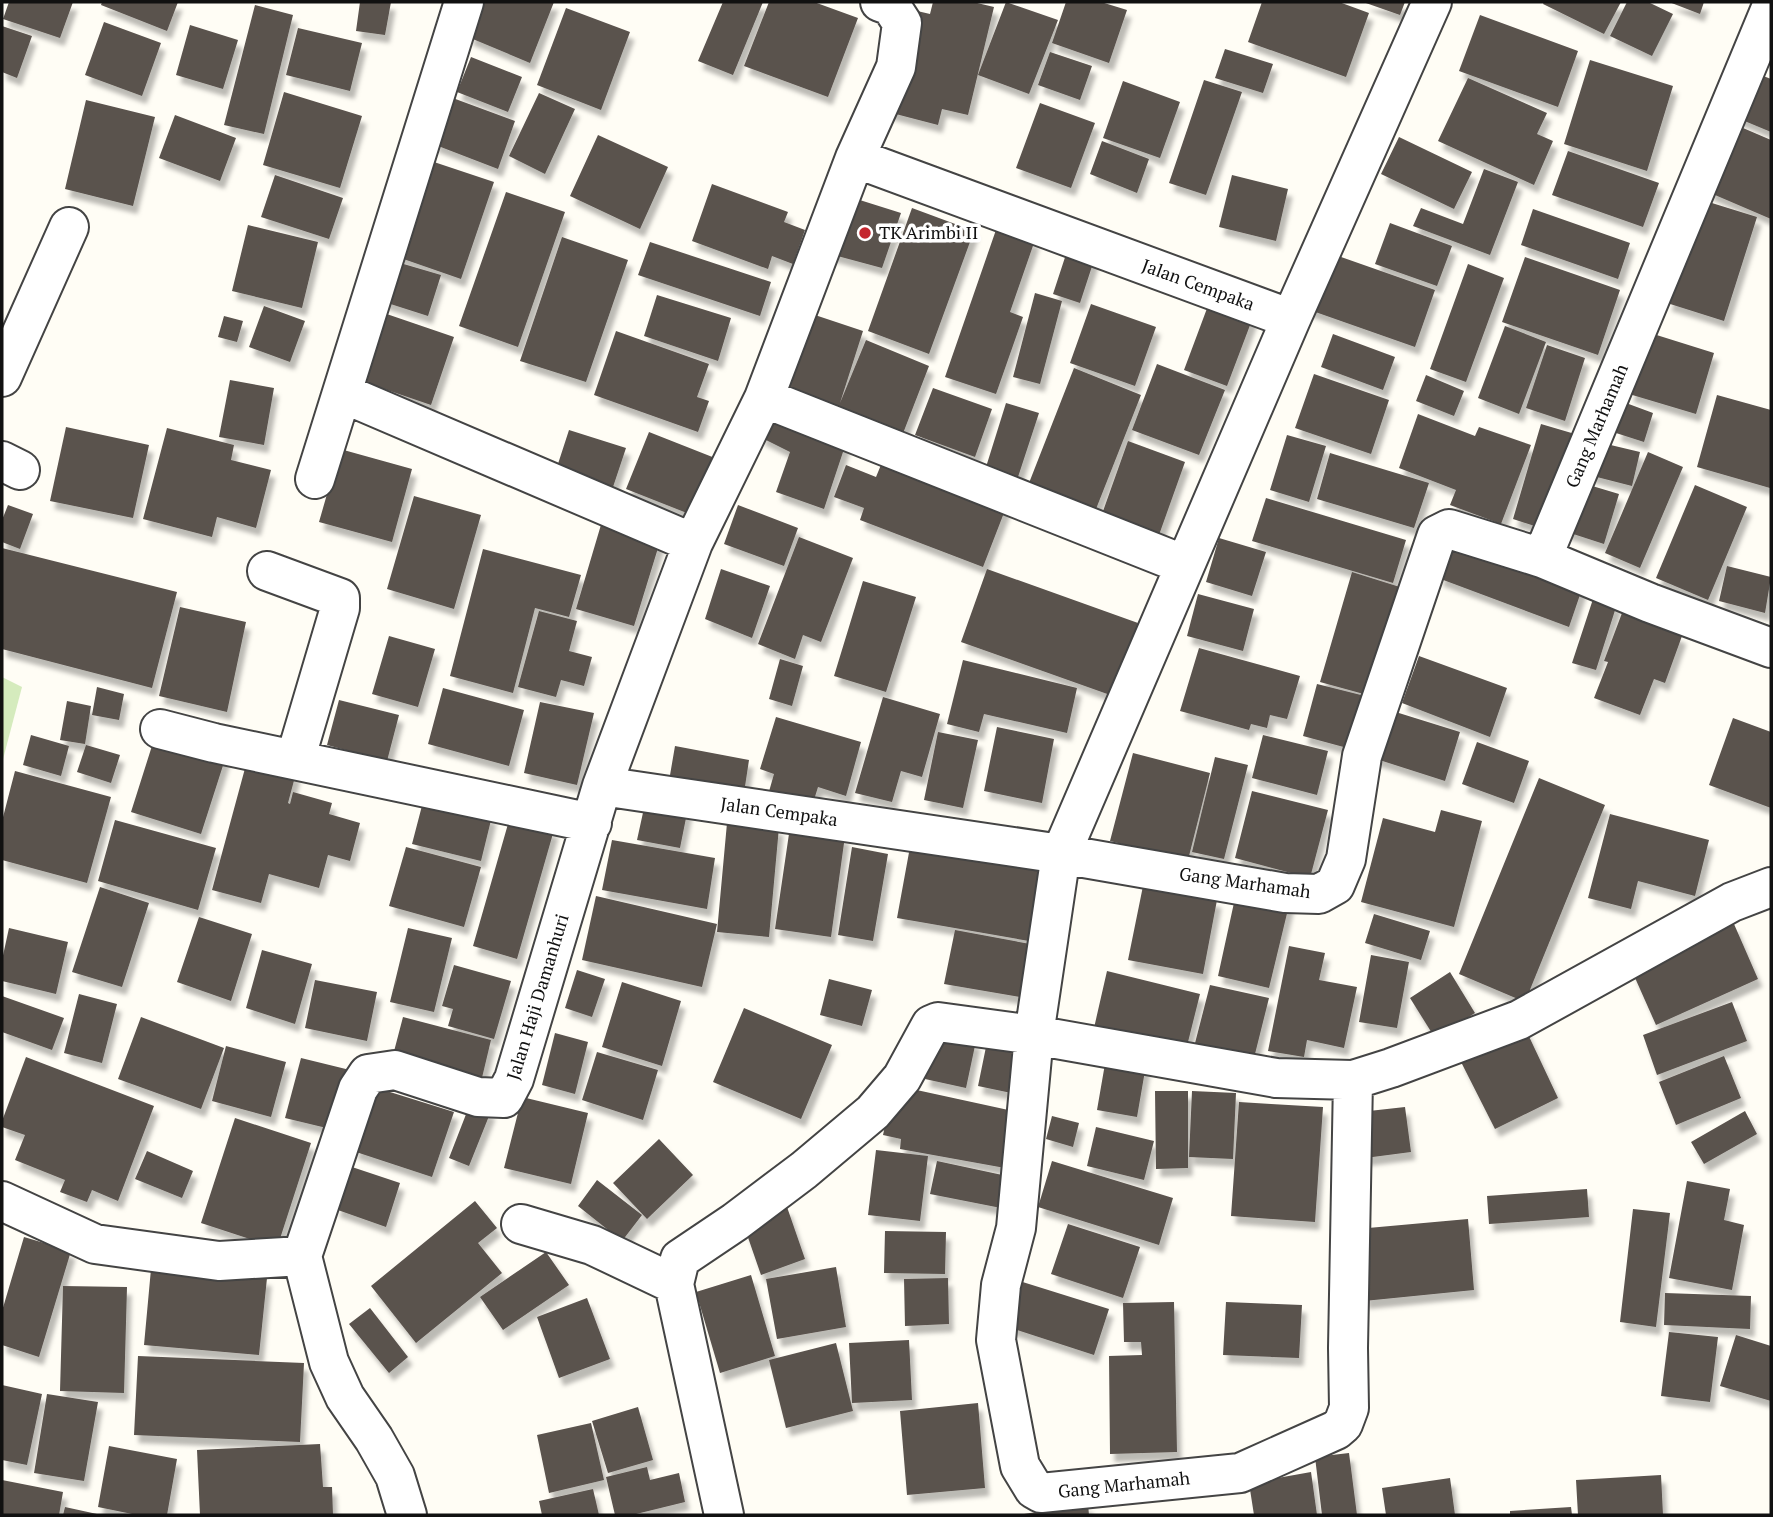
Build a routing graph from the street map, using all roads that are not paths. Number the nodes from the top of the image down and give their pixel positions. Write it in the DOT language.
graph roads {
  1 [pos="464,2"];
  2 [pos="880,2"];
  3 [pos="1432,2"];
  4 [pos="1771,8"];
  5 [pos="855,158"];
  6 [pos="69,228"];
  7 [pos="1291,319"];
  8 [pos="2,377"];
  9 [pos="342,393"];
  10 [pos="764,398"];
  11 [pos="315,479"];
  12 [pos="692,543"];
  13 [pos="1542,558"];
  14 [pos="1185,565"];
  15 [pos="267,571"];
  16 [pos="1771,648"];
  17 [pos="160,729"];
  18 [pos="295,760"];
  19 [pos="602,786"];
  20 [pos="592,823"];
  21 [pos="1061,854"];
  22 [pos="1771,887"];
  23 [pos="1034,1035"];
  24 [pos="1353,1080"];
  25 [pos="2,1201"];
  26 [pos="522,1224"];
  27 [pos="302,1256"];
  28 [pos="674,1284"];
  29 [pos="407,1515"];
  30 [pos="724,1515"];
  1 -- 9 [label="street"];
  2 -- 5 [label="street"];
  3 -- 7 [label="street"];
  4 -- 13 [label="street, Gang Marhamah"];
  5 -- 7 [label="street, Jalan Cempaka"];
  5 -- 10 [label="street"];
  6 -- 8 [label="street"];
  7 -- 14 [label="street"];
  9 -- 11 [label="street"];
  9 -- 12 [label="street"];
  10 -- 12 [label="street"];
  10 -- 14 [label="street"];
  12 -- 19 [label="street"];
  13 -- 16 [label="street"];
  13 -- 21 [label="street, Gang Marhamah"];
  14 -- 21 [label="street"];
  15 -- 18 [label="street"];
  17 -- 18 [label="street"];
  18 -- 20 [label="street"];
  19 -- 20 [label="street, Jalan Haji Damanhuri"];
  19 -- 21 [label="street, Jalan Cempaka"];
  20 -- 27 [label="street, Jalan Haji Damanhuri"];
  21 -- 23 [label="street, Gang Marhamah"];
  22 -- 24 [label="street"];
  23 -- 24 [label="street"];
  23 -- 24 [label="street, Gang Marhamah"];
  23 -- 28 [label="street"];
  25 -- 27 [label="street"];
  26 -- 28 [label="street"];
  27 -- 29 [label="street"];
  28 -- 30 [label="street"];
}
